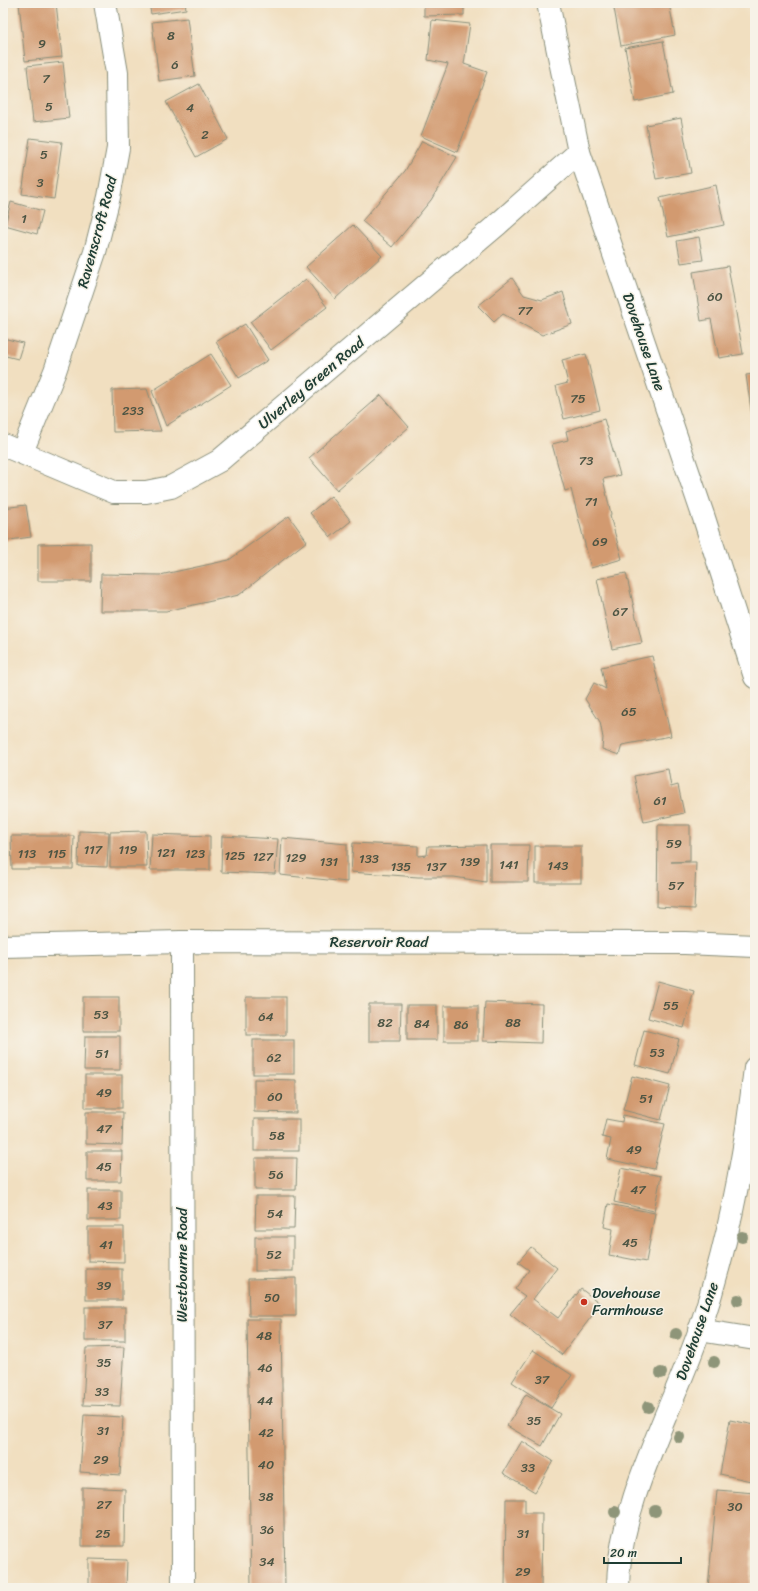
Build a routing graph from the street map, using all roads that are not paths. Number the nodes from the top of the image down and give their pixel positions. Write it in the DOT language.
graph roads {
  1 [pos="105,3"];
  2 [pos="548,3"];
  3 [pos="579,152"];
  4 [pos="13,449"];
  5 [pos="755,677"];
  6 [pos="182,942"];
  7 [pos="3,946"];
  8 [pos="755,946"];
  9 [pos="755,1068"];
  10 [pos="700,1330"];
  11 [pos="755,1339"];
  12 [pos="183,1588"];
  13 [pos="618,1588"];
  1 -- 4 [label="street, Ravenscroft Road"];
  2 -- 3 [label="street, Dovehouse Lane"];
  3 -- 4 [label="street, Ulverley Green Road"];
  3 -- 5 [label="street, Dovehouse Lane"];
  6 -- 7 [label="street, Reservoir Road"];
  6 -- 8 [label="street, Reservoir Road"];
  6 -- 12 [label="street, Westbourne Road"];
  9 -- 10 [label="street, Dovehouse Lane"];
  10 -- 11 [label="street"];
  10 -- 13 [label="street, Dovehouse Lane"];
}
